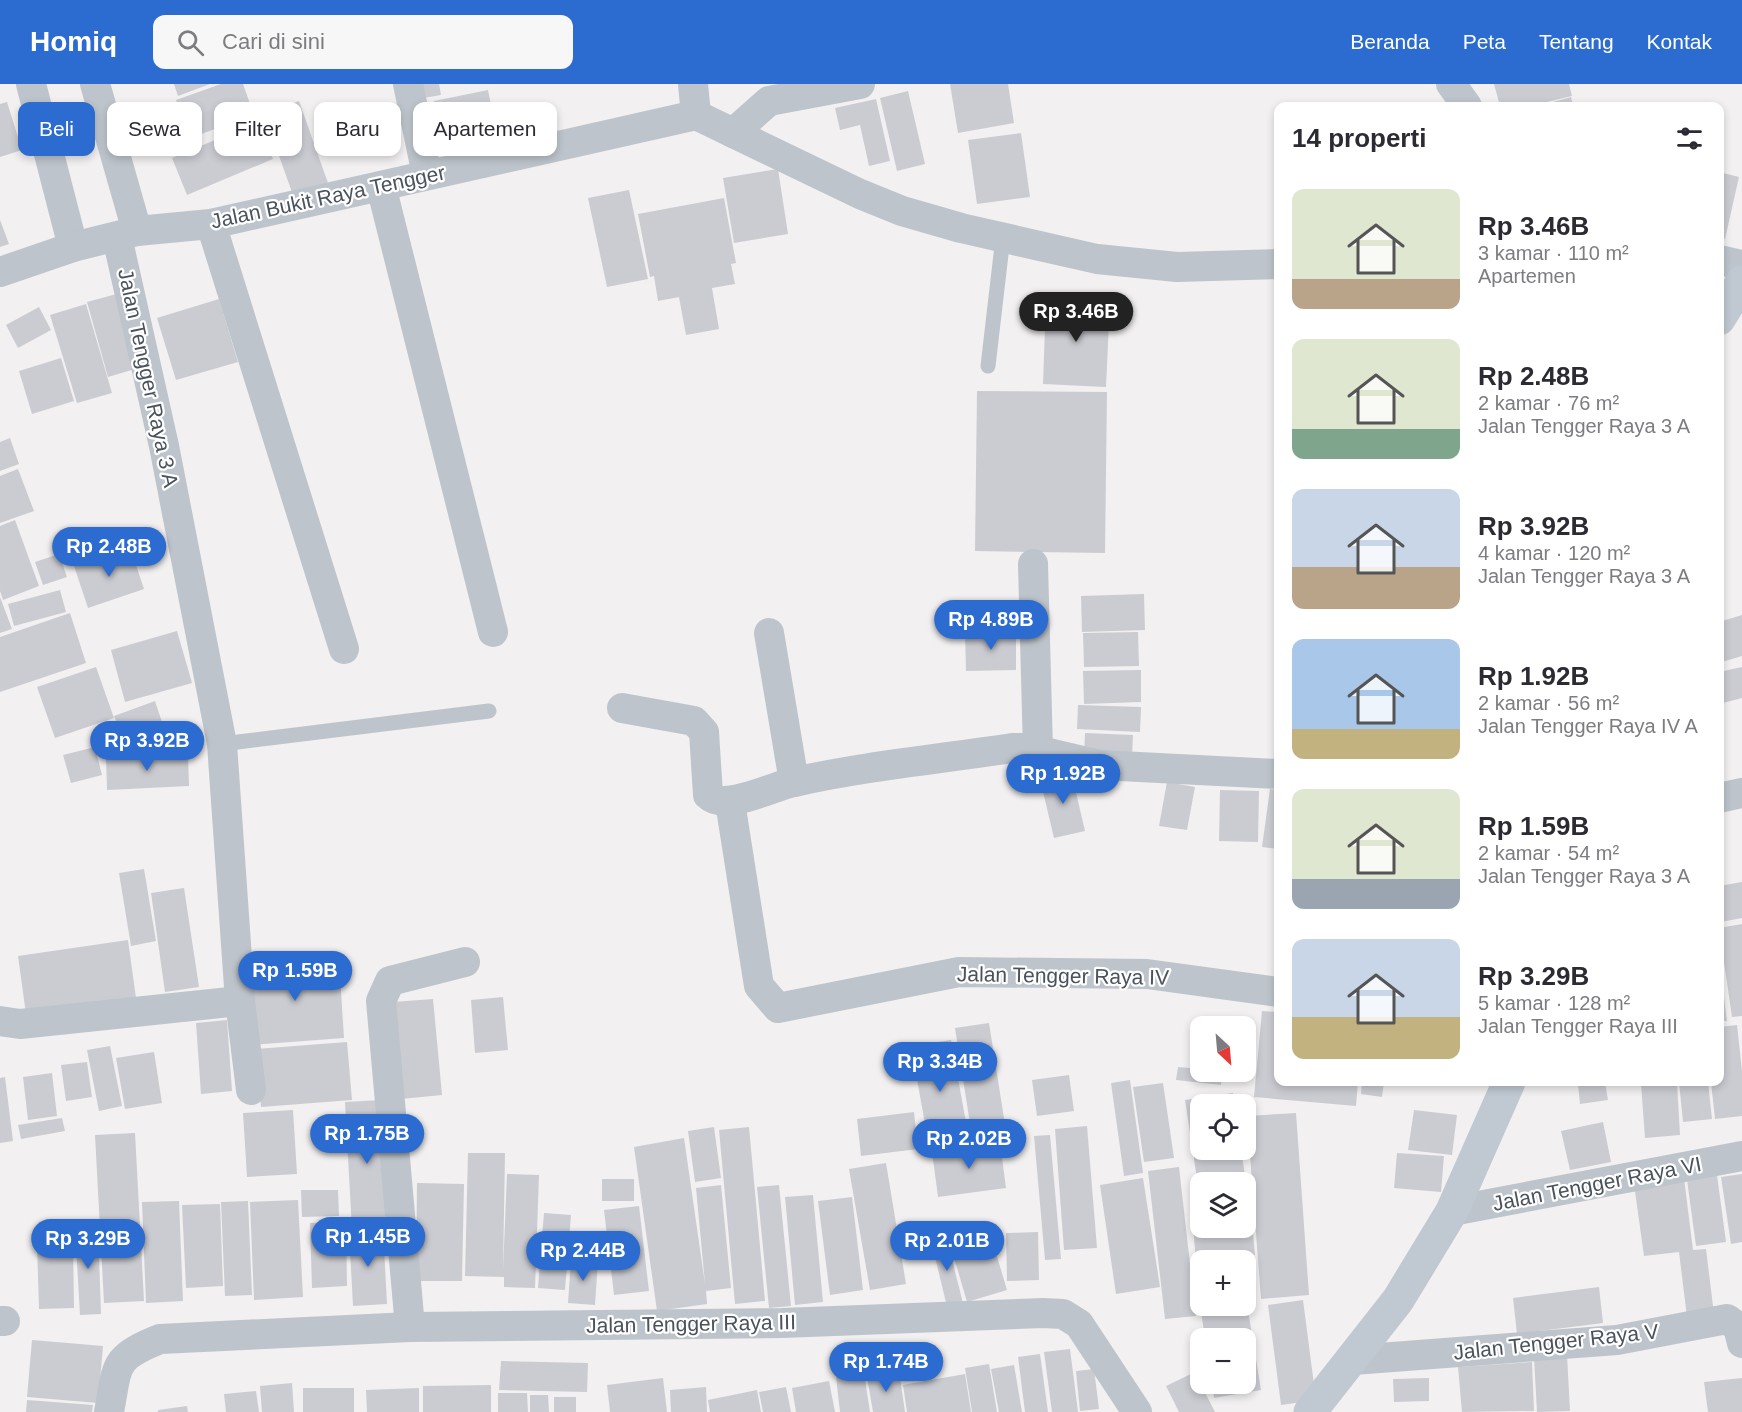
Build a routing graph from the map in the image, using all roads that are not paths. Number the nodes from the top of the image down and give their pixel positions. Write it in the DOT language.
graph roads {
  1 [pos="31,84"];
  2 [pos="95,84"];
  3 [pos="408,84"];
  4 [pos="693,84"];
  5 [pos="860,84"];
  6 [pos="1451,84"];
  7 [pos="1464,102"];
  8 [pos="696,115"];
  9 [pos="733,133"];
  10 [pos="427,175"];
  11 [pos="381,186"];
  12 [pos="211,224"];
  13 [pos="127,234"];
  14 [pos="1003,237"];
  15 [pos="73,247"];
  16 [pos="1724,261"];
  17 [pos="1274,264"];
  18 [pos="1742,265"];
  19 [pos="0,272"];
  20 [pos="1742,282"];
  21 [pos="1724,311"];
  22 [pos="988,366"];
  23 [pos="1033,564"];
  24 [pos="493,632"];
  25 [pos="769,633"];
  26 [pos="344,649"];
  27 [pos="622,708"];
  28 [pos="489,711"];
  29 [pos="222,744"];
  30 [pos="1038,751"];
  31 [pos="1274,774"];
  32 [pos="794,782"];
  33 [pos="1742,793"];
  34 [pos="1724,797"];
  35 [pos="730,802"];
  36 [pos="465,962"];
  37 [pos="1274,991"];
  38 [pos="240,1001"];
  39 [pos="2,1013"];
  40 [pos="1507,1086"];
  41 [pos="251,1090"];
  42 [pos="1742,1156"];
  43 [pos="1452,1211"];
  44 [pos="410,1327"];
  45 [pos="1742,1343"];
  46 [pos="1353,1360"];
  47 [pos="109,1412"];
  48 [pos="1137,1412"];
  49 [pos="1310,1412"];
  1 -- 15 [label="street"];
  2 -- 13 [label="street, Jalan Tengger Raya 3 A"];
  3 -- 10 [label="street"];
  4 -- 8 [label="street"];
  5 -- 9 [label="street"];
  6 -- 7 [label="street"];
  8 -- 9 [label="street"];
  8 -- 10 [label="street, Jalan Bukit Raya Tengger"];
  9 -- 14 [label="street"];
  10 -- 11 [label="street, Jalan Bukit Raya Tengger"];
  11 -- 12 [label="street, Jalan Bukit Raya Tengger"];
  11 -- 24 [label="street"];
  12 -- 13 [label="street, Jalan Bukit Raya Tengger"];
  12 -- 26 [label="street"];
  13 -- 15 [label="street, Jalan Bukit Raya Tengger"];
  13 -- 29 [label="street, Jalan Tengger Raya 3 A"];
  14 -- 17 [label="street"];
  14 -- 22 [label="lane"];
  15 -- 19 [label="street, Jalan Bukit Raya Tengger"];
  16 -- 18 [label="street"];
  20 -- 21 [label="main road"];
  23 -- 30 [label="street"];
  25 -- 32 [label="street"];
  27 -- 35 [label="street"];
  28 -- 29 [label="lane"];
  29 -- 38 [label="street, Jalan Tengger Raya 3 A"];
  30 -- 31 [label="street"];
  30 -- 32 [label="street"];
  32 -- 35 [label="street"];
  33 -- 34 [label="street"];
  35 -- 37 [label="street, Jalan Tengger Raya IV"];
  36 -- 44 [label="street"];
  38 -- 39 [label="street"];
  38 -- 41 [label="street, Jalan Tengger Raya 3 A"];
  40 -- 43 [label="main road"];
  42 -- 43 [label="street, Jalan Tengger Raya VI"];
  43 -- 46 [label="main road"];
  44 -- 47 [label="street, Jalan Tengger Raya III"];
  44 -- 48 [label="street, Jalan Tengger Raya III"];
  45 -- 46 [label="street, Jalan Tengger Raya V"];
  46 -- 49 [label="main road"];
}
